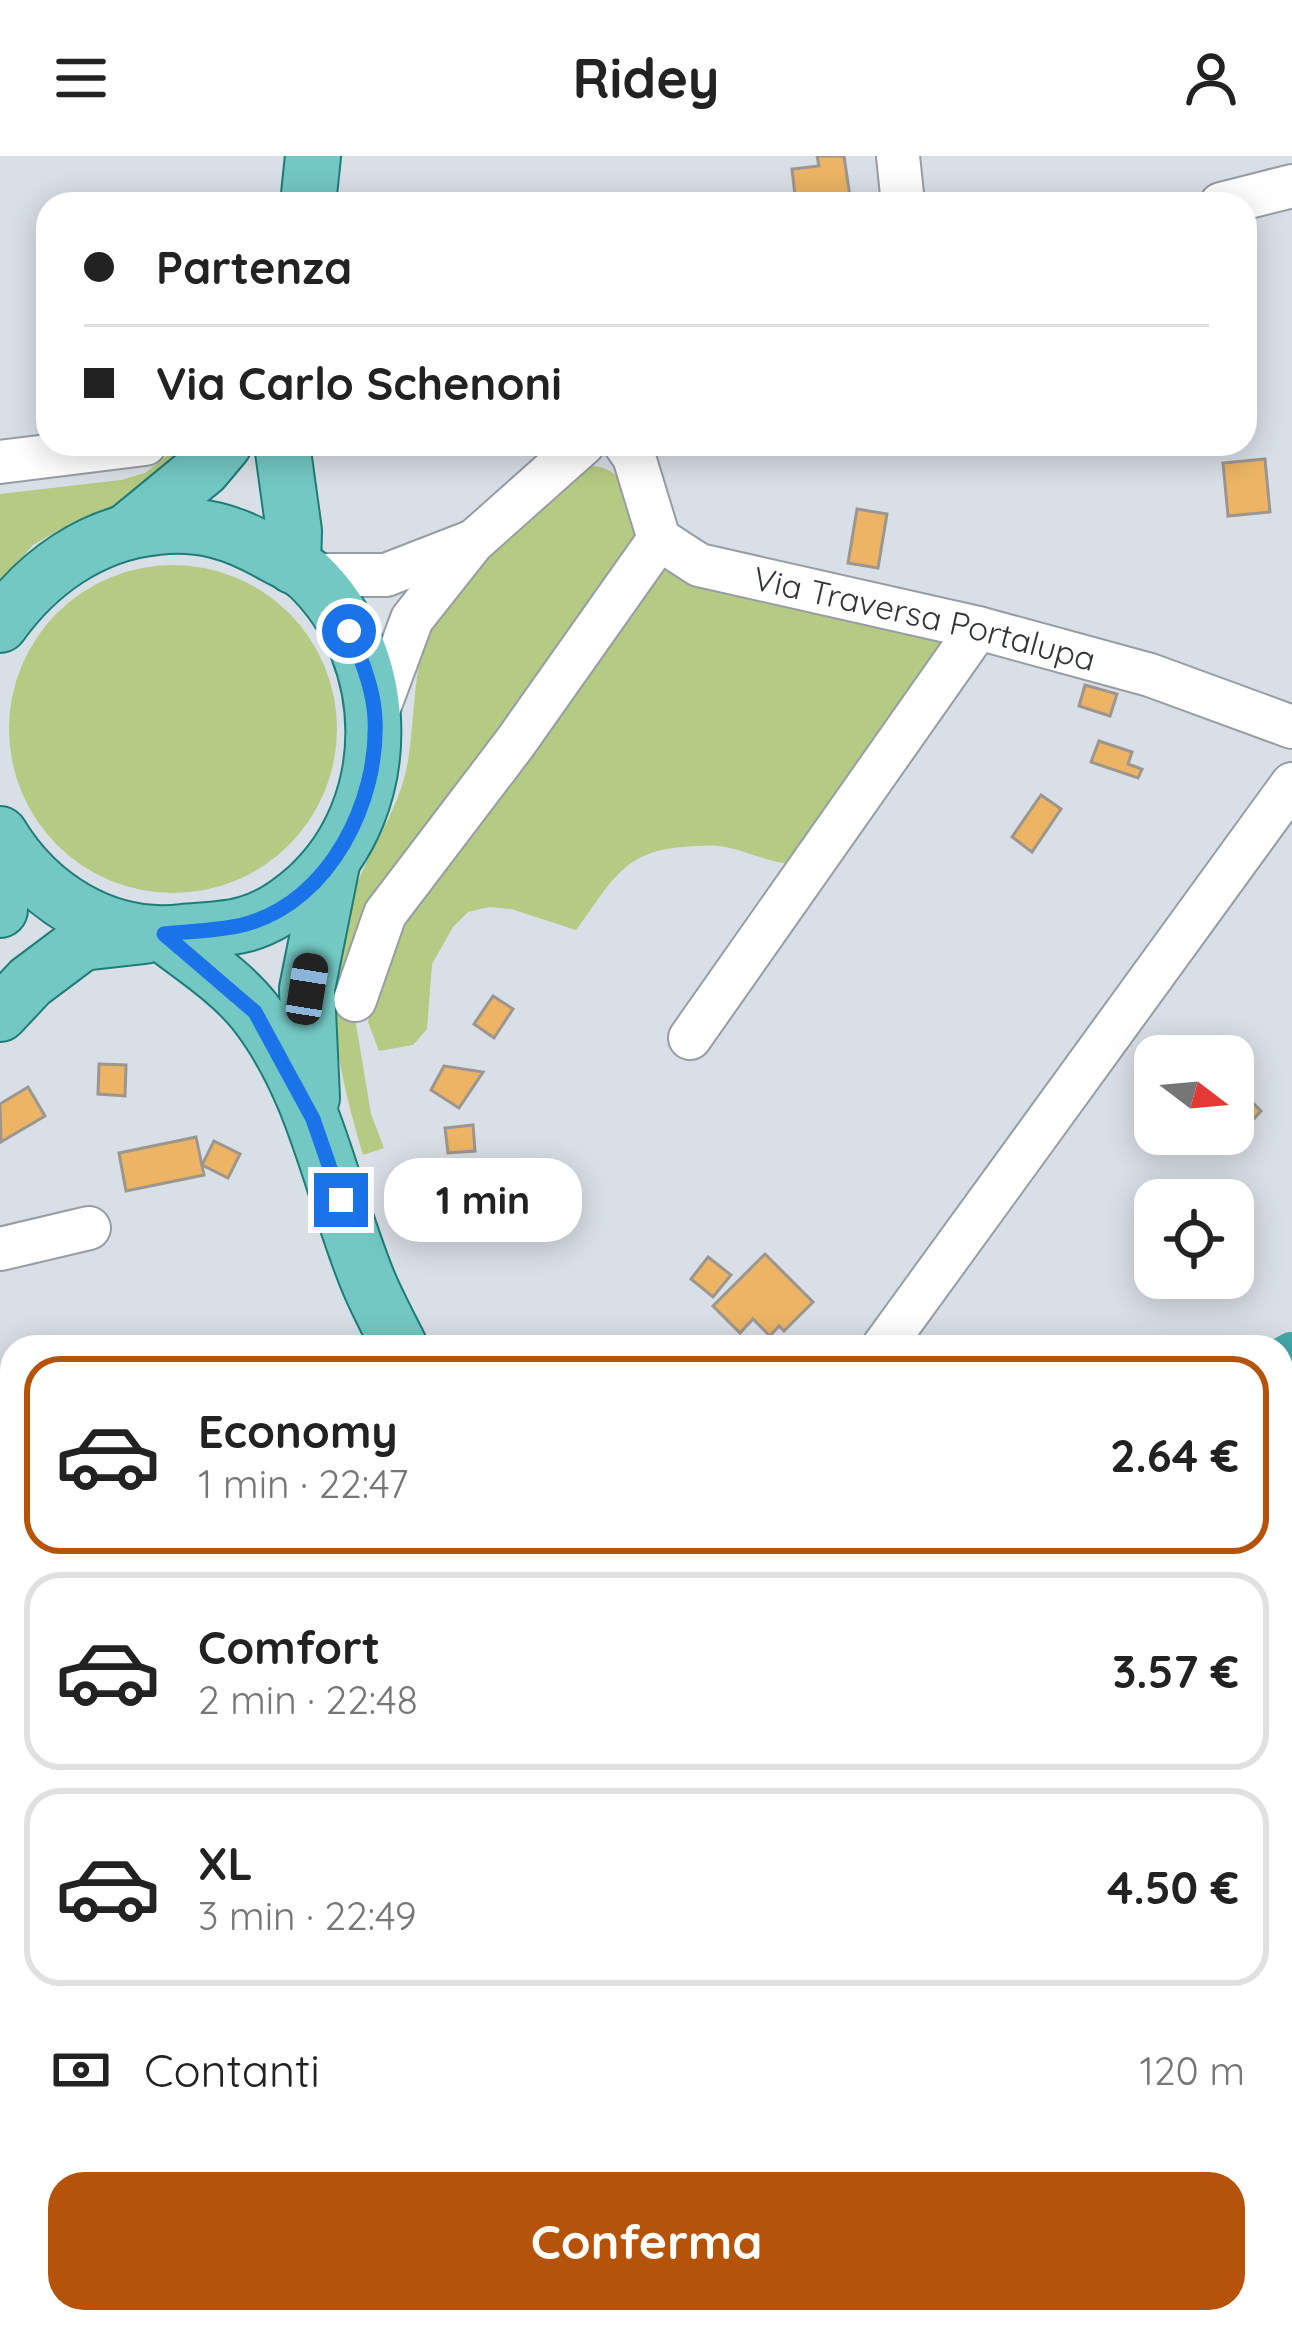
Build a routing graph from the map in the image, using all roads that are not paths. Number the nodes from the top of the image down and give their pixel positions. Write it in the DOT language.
graph roads {
  1 [pos="313,156"];
  2 [pos="898,156"];
  3 [pos="1292,186"];
  4 [pos="309,192"];
  5 [pos="902,192"];
  6 [pos="1257,195"];
  7 [pos="48,456"];
  8 [pos="214,456"];
  9 [pos="284,456"];
  10 [pos="569,456"];
  11 [pos="633,456"];
  12 [pos="0,462"];
  13 [pos="130,530"];
  14 [pos="659,539"];
  15 [pos="472,542"];
  16 [pos="300,570"];
  17 [pos="0,624"];
  18 [pos="978,628"];
  19 [pos="376,716"];
  20 [pos="1292,727"];
  21 [pos="1292,784"];
  22 [pos="0,834"];
  23 [pos="332,864"];
  24 [pos="0,870"];
  25 [pos="0,910"];
  26 [pos="158,935"];
  27 [pos="355,1000"];
  28 [pos="0,1015"];
  29 [pos="690,1038"];
  30 [pos="313,1119"];
  31 [pos="89,1228"];
  32 [pos="0,1249"];
  33 [pos="394,1335"];
  34 [pos="892,1335"];
  1 -- 4 [label="main road"];
  2 -- 5 [label="street"];
  3 -- 6 [label="street"];
  7 -- 12 [label="street"];
  8 -- 13 [label="main road"];
  9 -- 16 [label="main road"];
  10 -- 15 [label="street"];
  11 -- 14 [label="street"];
  13 -- 16 [label="main road"];
  13 -- 17 [label="main road"];
  14 -- 18 [label="street, Via Traversa Portalupa"];
  14 -- 27 [label="street"];
  15 -- 16 [label="street"];
  15 -- 19 [label="street"];
  16 -- 19 [label="main road"];
  18 -- 20 [label="street, Via Traversa Portalupa"];
  18 -- 29 [label="street"];
  19 -- 23 [label="main road"];
  21 -- 34 [label="street"];
  22 -- 26 [label="main road"];
  23 -- 26 [label="main road"];
  23 -- 30 [label="main road"];
  24 -- 25 [label="main road"];
  26 -- 28 [label="main road"];
  26 -- 30 [label="main road"];
  30 -- 33 [label="main road"];
  31 -- 32 [label="street"];
}
